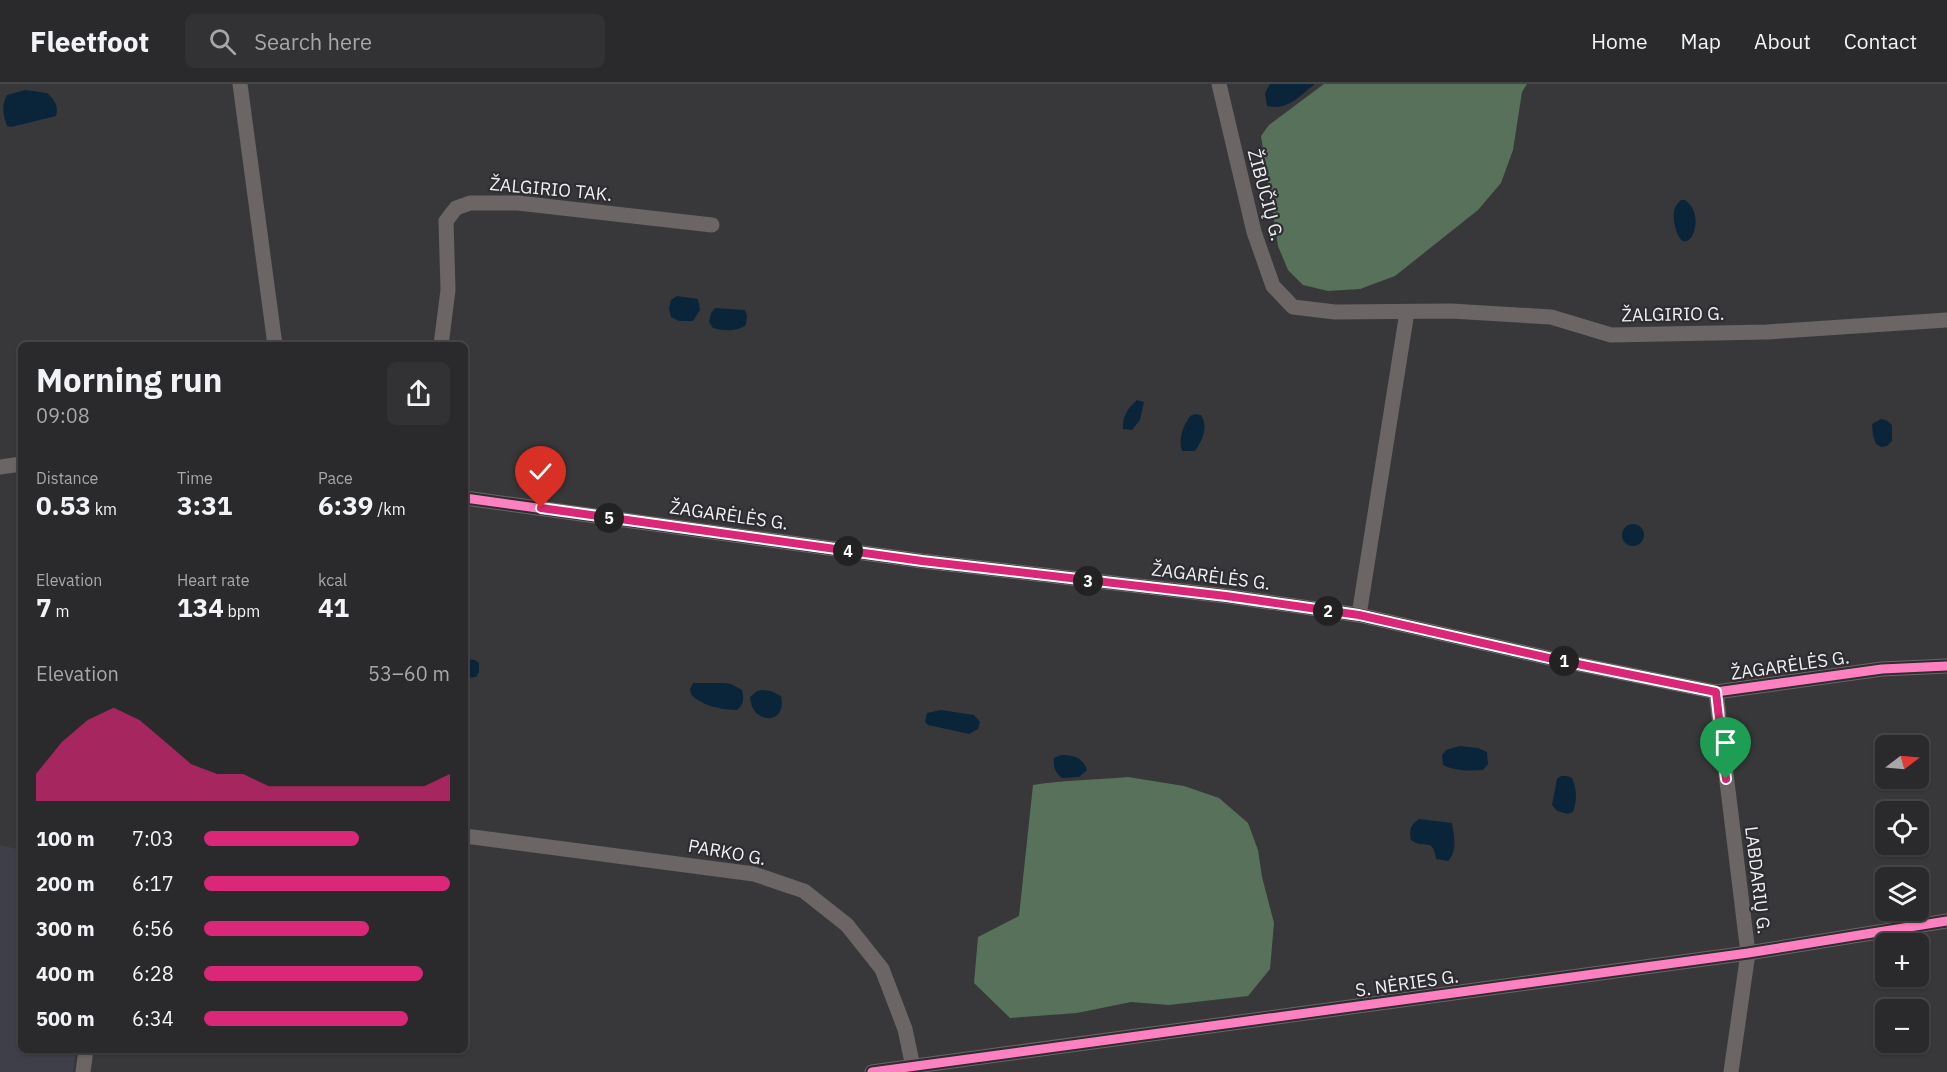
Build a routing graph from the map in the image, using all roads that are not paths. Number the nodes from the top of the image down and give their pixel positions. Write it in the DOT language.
graph roads {
  1 [pos="240,84"];
  2 [pos="1218,84"];
  3 [pos="712,225"];
  4 [pos="1293,307"];
  5 [pos="1407,312"];
  6 [pos="1947,320"];
  7 [pos="275,342"];
  8 [pos="441,342"];
  9 [pos="18,464"];
  10 [pos="0,466"];
  11 [pos="468,498"];
  12 [pos="1359,615"];
  13 [pos="1947,666"];
  14 [pos="1716,692"];
  15 [pos="468,836"];
  16 [pos="1947,921"];
  17 [pos="1748,953"];
  18 [pos="86,1053"];
  19 [pos="913,1067"];
  20 [pos="83,1072"];
  21 [pos="872,1072"];
  22 [pos="1731,1072"];
  1 -- 7 [label="street"];
  2 -- 4 [label="street, ŽIBUČIŲ G."];
  3 -- 8 [label="street, ŽALGIRIO TAK."];
  4 -- 5 [label="street, ŽALGIRIO G."];
  5 -- 6 [label="street, ŽALGIRIO G."];
  5 -- 12 [label="street"];
  9 -- 10 [label="street"];
  11 -- 12 [label="street, ŽAGARĖLĖS G."];
  12 -- 14 [label="street, ŽAGARĖLĖS G."];
  13 -- 14 [label="street, ŽAGARĖLĖS G."];
  14 -- 17 [label="street, LABDARIŲ G."];
  15 -- 19 [label="street, PARKO G."];
  16 -- 17 [label="street, S. NĖRIES G."];
  17 -- 19 [label="street, S. NĖRIES G."];
  17 -- 22 [label="street, LABDARIŲ G."];
  18 -- 20 [label="street"];
  19 -- 21 [label="street, S. NĖRIES G."];
}
